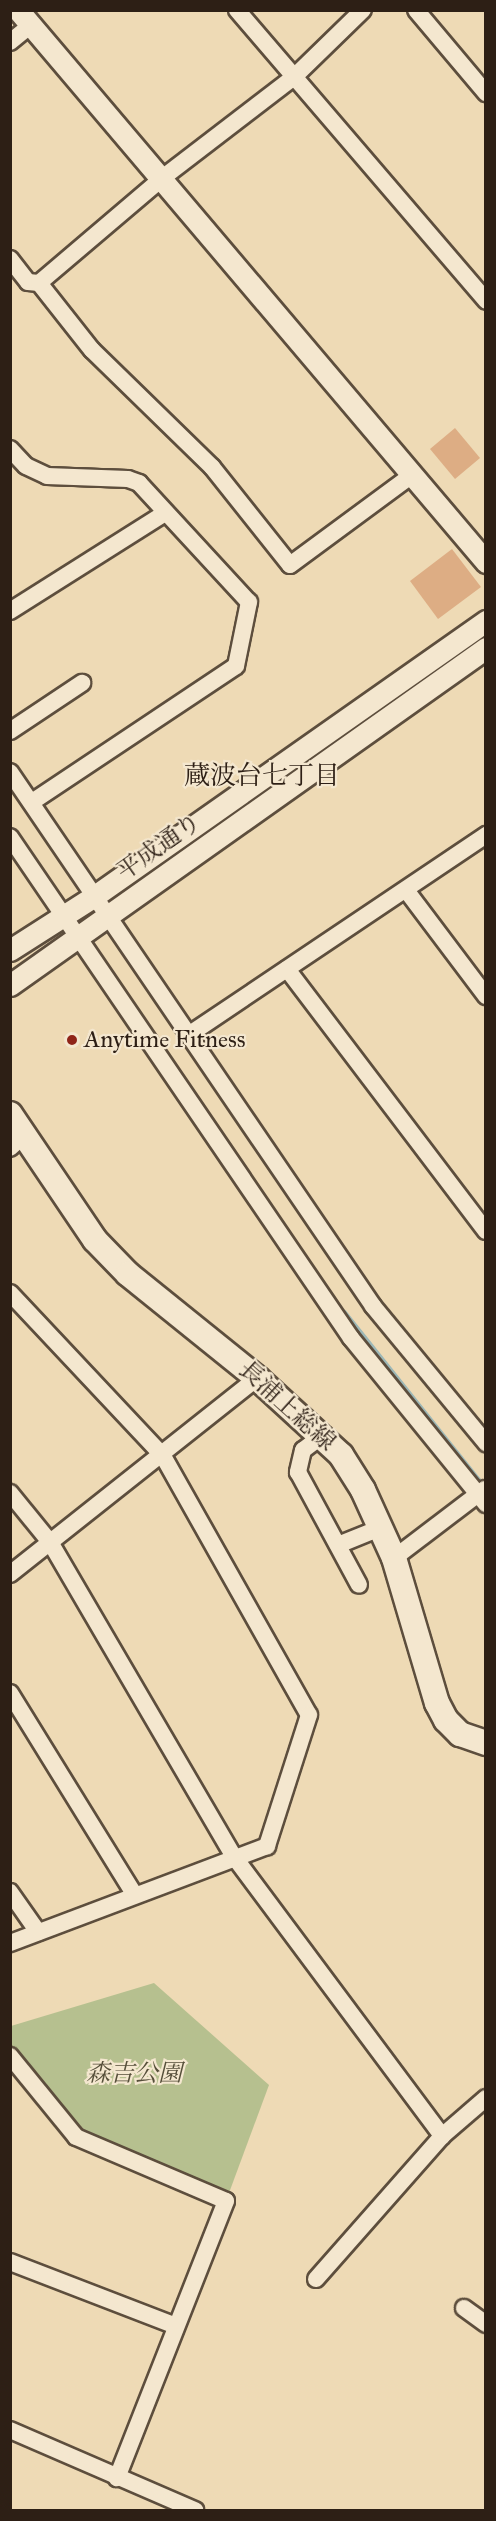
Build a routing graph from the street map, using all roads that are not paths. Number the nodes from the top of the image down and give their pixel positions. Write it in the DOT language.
graph roads {
  1 [pos="237,10"];
  2 [pos="363,10"];
  3 [pos="416,10"];
  4 [pos="24,18"];
  5 [pos="10,42"];
  6 [pos="294,77"];
  7 [pos="486,93"];
  8 [pos="161,179"];
  9 [pos="10,260"];
  10 [pos="39,283"];
  11 [pos="486,301"];
  12 [pos="10,449"];
  13 [pos="412,475"];
  14 [pos="165,513"];
  15 [pos="486,562"];
  16 [pos="10,611"];
  17 [pos="486,621"];
  18 [pos="486,648"];
  19 [pos="82,683"];
  20 [pos="10,731"];
  21 [pos="10,772"];
  22 [pos="32,802"];
  23 [pos="486,836"];
  24 [pos="10,837"];
  25 [pos="406,890"];
  26 [pos="96,895"];
  27 [pos="109,913"];
  28 [pos="62,918"];
  29 [pos="76,937"];
  30 [pos="10,950"];
  31 [pos="287,969"];
  32 [pos="10,985"];
  33 [pos="486,996"];
  34 [pos="190,1034"];
  35 [pos="10,1114"];
  36 [pos="17,1141"];
  37 [pos="486,1230"];
  38 [pos="10,1293"];
  39 [pos="257,1378"];
  40 [pos="323,1435"];
  41 [pos="486,1443"];
  42 [pos="164,1456"];
  43 [pos="10,1493"];
  44 [pos="483,1496"];
  45 [pos="380,1528"];
  46 [pos="50,1542"];
  47 [pos="338,1545"];
  48 [pos="394,1558"];
  49 [pos="10,1575"];
  50 [pos="359,1585"];
  51 [pos="10,1693"];
  52 [pos="486,1743"];
  53 [pos="235,1858"];
  54 [pos="10,1892"];
  55 [pos="134,1894"];
  56 [pos="38,1932"];
  57 [pos="10,1943"];
  58 [pos="10,2056"];
  59 [pos="17,2075"];
  60 [pos="486,2098"];
  61 [pos="442,2136"];
  62 [pos="10,2262"];
  63 [pos="316,2279"];
  64 [pos="464,2308"];
  65 [pos="486,2325"];
  66 [pos="176,2326"];
  67 [pos="10,2430"];
  68 [pos="117,2478"];
  69 [pos="195,2511"];
  1 -- 6 [label="street"];
  2 -- 6 [label="street"];
  3 -- 7 [label="street"];
  4 -- 5 [label="street"];
  4 -- 8 [label="street"];
  6 -- 8 [label="street"];
  6 -- 11 [label="street"];
  8 -- 10 [label="street"];
  8 -- 13 [label="street"];
  9 -- 10 [label="street"];
  10 -- 13 [label="street"];
  12 -- 14 [label="street"];
  13 -- 15 [label="street"];
  14 -- 16 [label="street"];
  14 -- 22 [label="street"];
  17 -- 26 [label="street, 平成通り"];
  18 -- 27 [label="street, 平成通り"];
  19 -- 20 [label="street"];
  21 -- 22 [label="street"];
  22 -- 26 [label="street"];
  23 -- 25 [label="street"];
  24 -- 28 [label="street"];
  25 -- 31 [label="street"];
  25 -- 33 [label="street"];
  26 -- 27 [label="street"];
  26 -- 28 [label="street, 平成通り"];
  27 -- 29 [label="street, 平成通り"];
  27 -- 34 [label="street"];
  28 -- 29 [label="street"];
  28 -- 30 [label="street, 平成通り"];
  29 -- 32 [label="street, 平成通り"];
  29 -- 44 [label="street"];
  31 -- 34 [label="street"];
  31 -- 37 [label="street"];
  34 -- 41 [label="street"];
  35 -- 36 [label="main road, 長浦上総線"];
  36 -- 39 [label="main road, 長浦上総線"];
  38 -- 42 [label="street"];
  39 -- 40 [label="main road, 長浦上総線"];
  39 -- 42 [label="street"];
  40 -- 45 [label="main road, 長浦上総線"];
  40 -- 47 [label="street"];
  42 -- 46 [label="street"];
  42 -- 53 [label="street"];
  43 -- 46 [label="street"];
  44 -- 48 [label="street"];
  45 -- 47 [label="street"];
  45 -- 48 [label="main road, 長浦上総線"];
  46 -- 49 [label="street"];
  46 -- 53 [label="street"];
  47 -- 50 [label="street"];
  48 -- 52 [label="main road, 長浦上総線"];
  51 -- 55 [label="street"];
  53 -- 55 [label="street"];
  53 -- 61 [label="street"];
  54 -- 56 [label="street"];
  55 -- 56 [label="street"];
  56 -- 57 [label="street"];
  58 -- 59 [label="street"];
  59 -- 66 [label="street"];
  60 -- 61 [label="street"];
  61 -- 63 [label="street"];
  62 -- 66 [label="street"];
  64 -- 65 [label="street"];
  66 -- 68 [label="street"];
  67 -- 68 [label="street"];
  68 -- 69 [label="street"];
}
